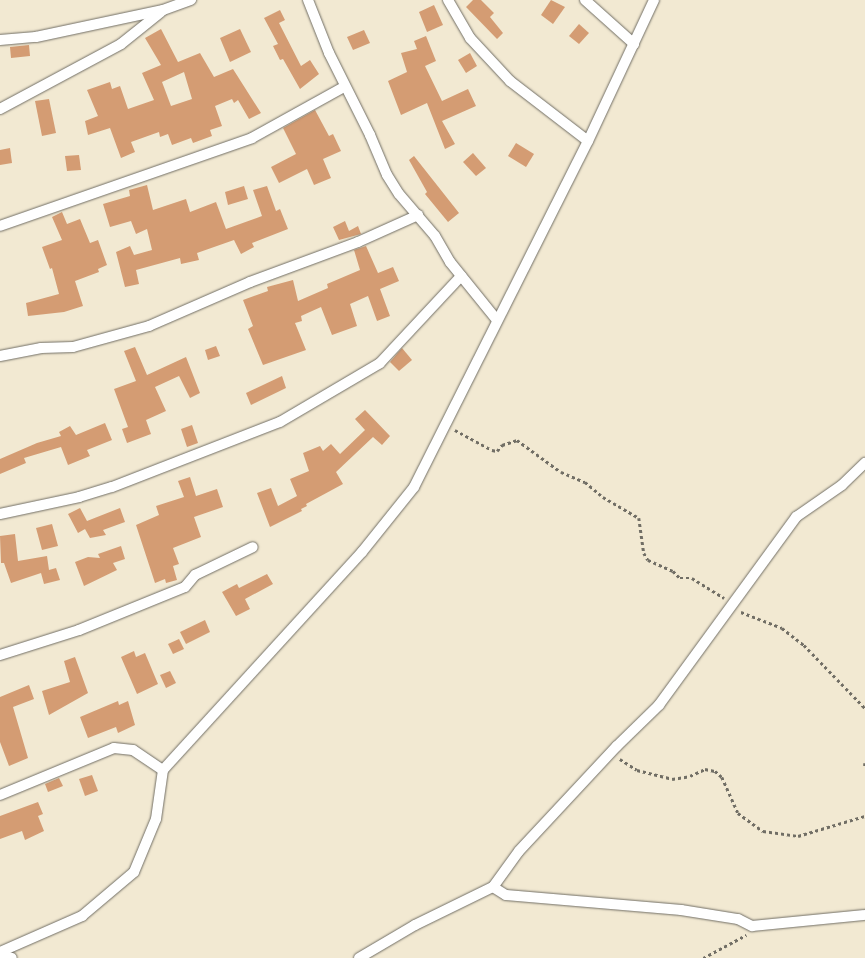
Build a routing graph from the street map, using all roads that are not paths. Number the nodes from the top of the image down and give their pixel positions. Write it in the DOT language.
graph roads {
  1 [pos="191,0"];
  2 [pos="308,0"];
  3 [pos="448,0"];
  4 [pos="585,0"];
  5 [pos="654,0"];
  6 [pos="163,10"];
  7 [pos="0,40"];
  8 [pos="634,44"];
  9 [pos="344,87"];
  10 [pos="0,109"];
  11 [pos="588,141"];
  12 [pos="418,215"];
  13 [pos="0,226"];
  14 [pos="461,276"];
  15 [pos="497,320"];
  16 [pos="0,356"];
  17 [pos="865,463"];
  18 [pos="0,514"];
  19 [pos="253,547"];
  20 [pos="0,655"];
  21 [pos="163,770"];
  22 [pos="0,795"];
  23 [pos="493,887"];
  24 [pos="865,915"];
  25 [pos="0,952"];
  26 [pos="0,955"];
  27 [pos="12,958"];
  28 [pos="359,958"];
  1 -- 6 [label="street"];
  2 -- 9 [label="street"];
  3 -- 11 [label="street"];
  4 -- 8 [label="street"];
  5 -- 8 [label="street"];
  6 -- 7 [label="street"];
  6 -- 10 [label="street"];
  8 -- 11 [label="street"];
  9 -- 12 [label="street"];
  9 -- 13 [label="street"];
  11 -- 15 [label="street"];
  12 -- 14 [label="street"];
  12 -- 16 [label="street"];
  14 -- 15 [label="street"];
  14 -- 18 [label="street"];
  15 -- 21 [label="street"];
  17 -- 23 [label="street"];
  19 -- 20 [label="street"];
  21 -- 22 [label="street"];
  21 -- 25 [label="street"];
  23 -- 24 [label="street"];
  23 -- 28 [label="street"];
  26 -- 27 [label="street"];
}
